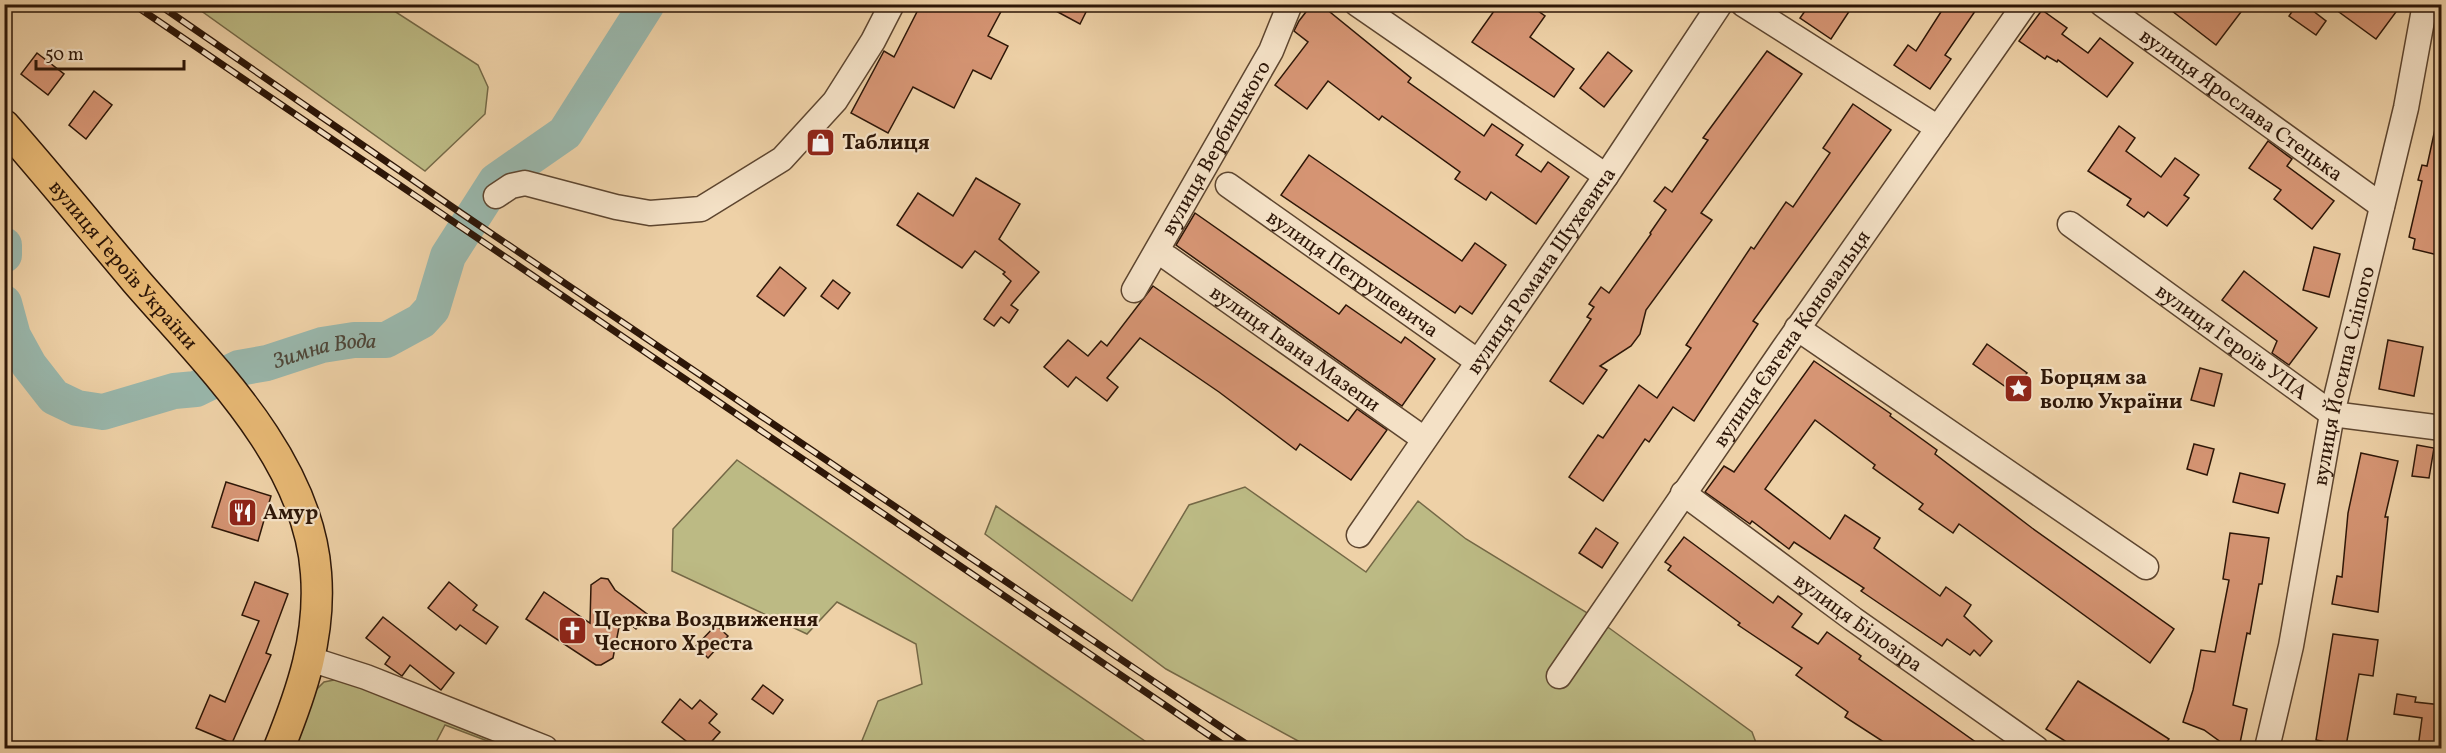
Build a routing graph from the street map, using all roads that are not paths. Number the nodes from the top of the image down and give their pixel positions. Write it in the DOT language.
graph roads {
  1 [pos="892,4"];
  2 [pos="1290,4"];
  3 [pos="1357,4"];
  4 [pos="1720,4"];
  5 [pos="1743,4"];
  6 [pos="2025,4"];
  7 [pos="2102,4"];
  8 [pos="2425,4"];
  9 [pos="4,125"];
  10 [pos="1938,128"];
  11 [pos="1606,176"];
  12 [pos="1228,185"];
  13 [pos="496,196"];
  14 [pos="2382,206"];
  15 [pos="2070,224"];
  16 [pos="1168,258"];
  17 [pos="1134,290"];
  18 [pos="1797,328"];
  19 [pos="1478,361"];
  20 [pos="2332,414"];
  21 [pos="2442,428"];
  22 [pos="1424,439"];
  23 [pos="1683,493"];
  24 [pos="1359,535"];
  25 [pos="2146,567"];
  26 [pos="310,659"];
  27 [pos="1559,676"];
  28 [pos="279,748"];
  29 [pos="545,748"];
  30 [pos="2036,748"];
  31 [pos="2266,748"];
  1 -- 13 [label="street"];
  2 -- 17 [label="street, вулиця Вербицького"];
  3 -- 11 [label="street"];
  4 -- 11 [label="street, вулиця Романа Шухевича"];
  5 -- 10 [label="street"];
  6 -- 10 [label="street, вулиця Євгена Коновальця"];
  7 -- 14 [label="street, вулиця Ярослава Стецька"];
  8 -- 14 [label="street, вулиця Йосипа Сліпого"];
  9 -- 26 [label="main road, вулиця Героїв України"];
  10 -- 18 [label="street, вулиця Євгена Коновальця"];
  11 -- 19 [label="street, вулиця Романа Шухевича"];
  12 -- 19 [label="street, вулиця Петрушевича"];
  14 -- 20 [label="street, вулиця Йосипа Сліпого"];
  15 -- 20 [label="street, вулиця Героїв УПА"];
  16 -- 22 [label="street, вулиця Івана Мазепи"];
  18 -- 23 [label="street, вулиця Євгена Коновальця"];
  18 -- 25 [label="street"];
  19 -- 22 [label="street, вулиця Романа Шухевича"];
  20 -- 21 [label="street, вулиця Героїв УПА"];
  20 -- 31 [label="street, вулиця Йосипа Сліпого"];
  22 -- 24 [label="street, вулиця Романа Шухевича"];
  23 -- 27 [label="street, вулиця Євгена Коновальця"];
  23 -- 30 [label="street, вулиця Білозіра"];
  26 -- 28 [label="main road"];
  26 -- 29 [label="street"];
}
